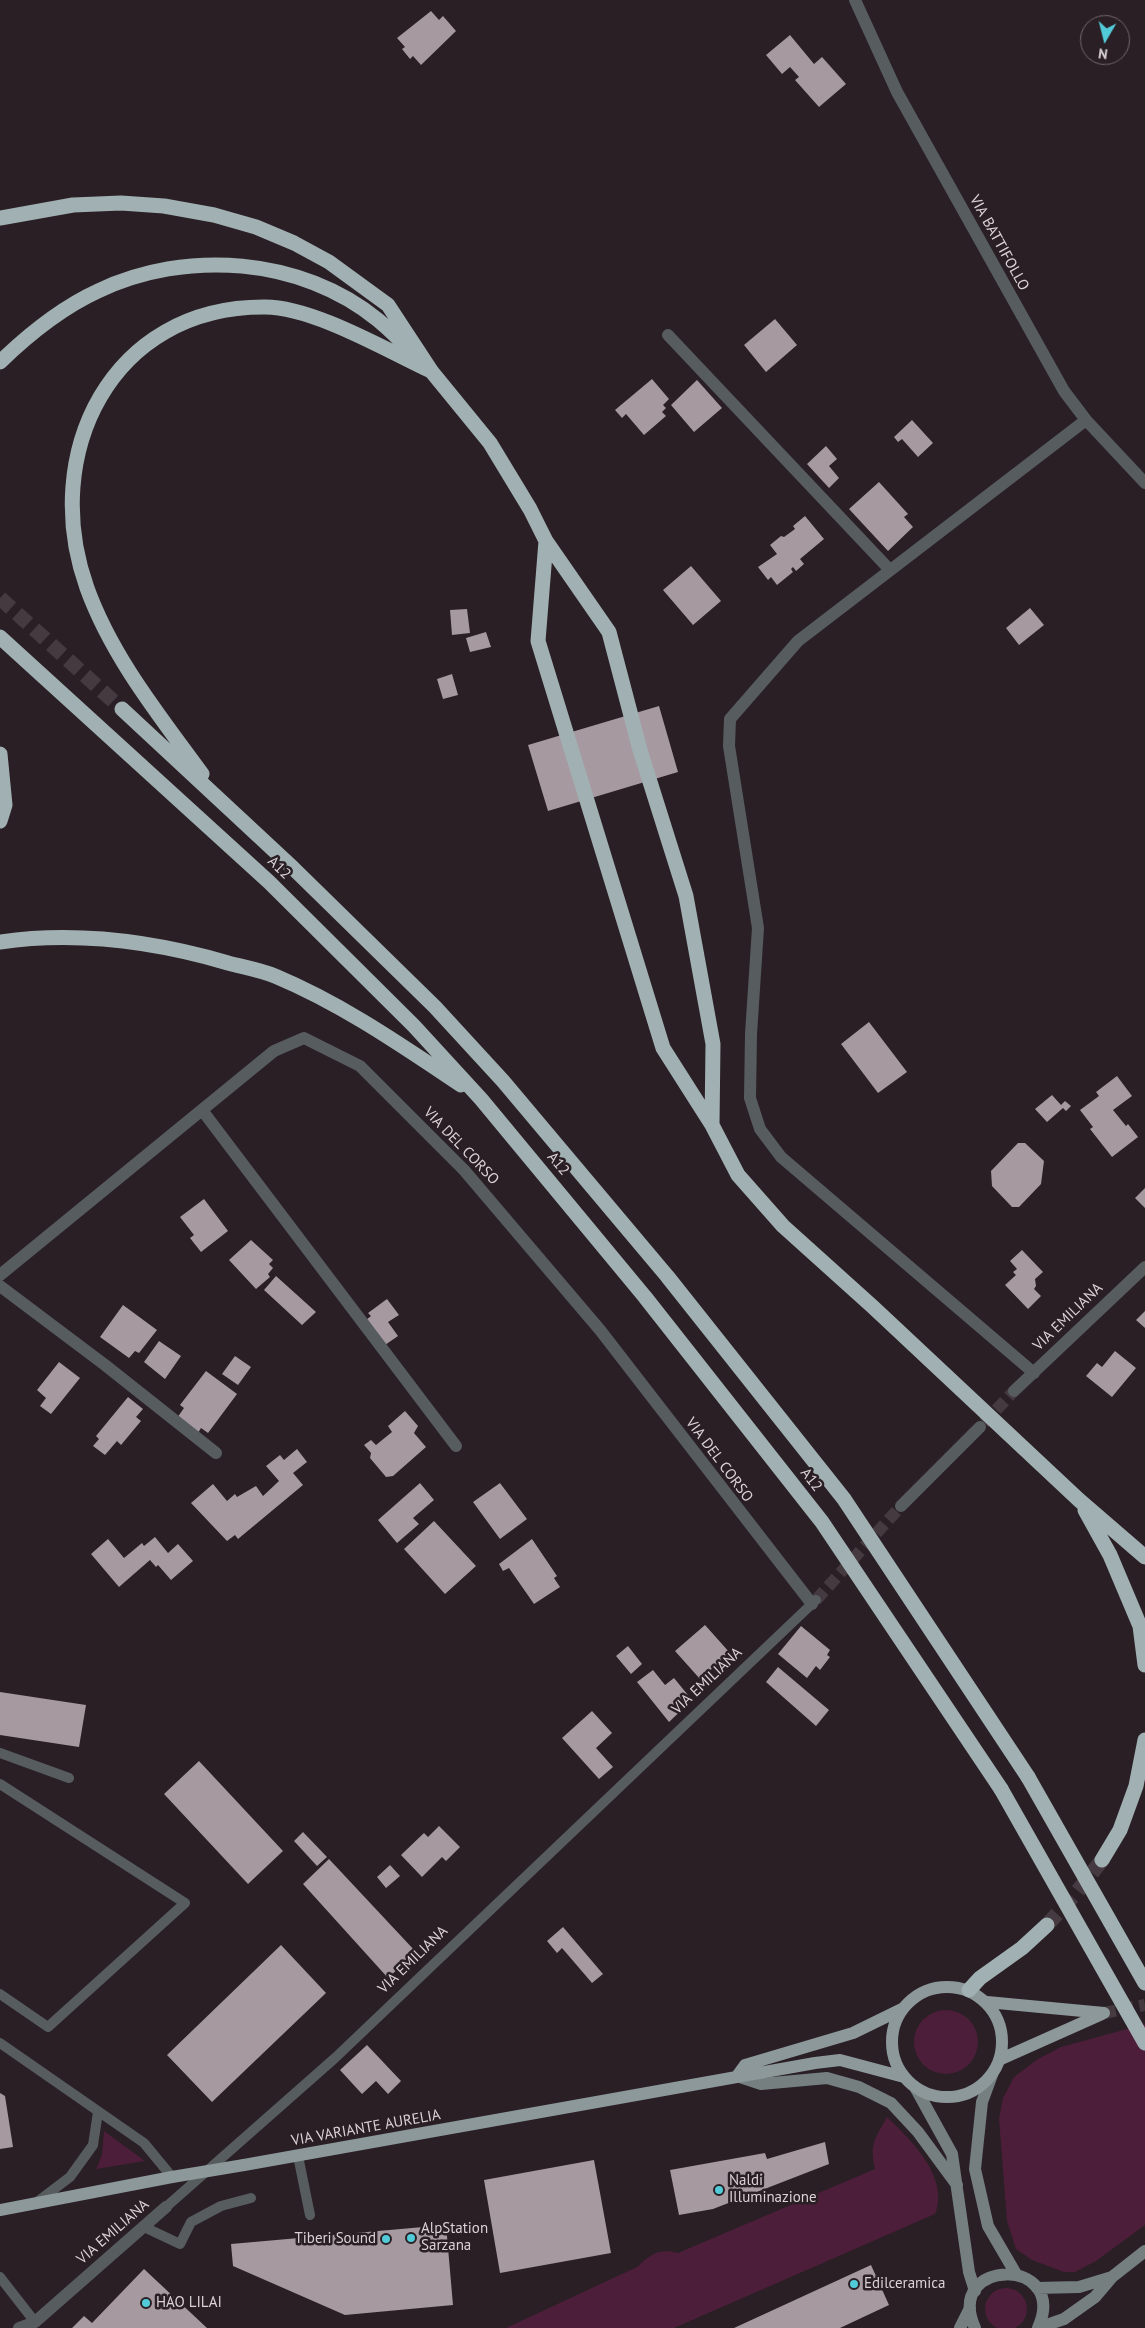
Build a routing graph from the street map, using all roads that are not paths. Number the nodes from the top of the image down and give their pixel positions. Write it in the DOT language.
graph roads {
  1 [pos="855,0"];
  2 [pos="0,218"];
  3 [pos="668,335"];
  4 [pos="0,362"];
  5 [pos="432,372"];
  6 [pos="1086,420"];
  7 [pos="1145,483"];
  8 [pos="546,541"];
  9 [pos="890,570"];
  10 [pos="0,637"];
  11 [pos="122,709"];
  12 [pos="0,754"];
  13 [pos="220,800"];
  14 [pos="0,821"];
  15 [pos="0,942"];
  16 [pos="481,1099"];
  17 [pos="202,1110"];
  18 [pos="712,1125"];
  19 [pos="1145,1267"];
  20 [pos="0,1275"];
  21 [pos="0,1286"];
  22 [pos="1034,1372"];
  23 [pos="1014,1391"];
  24 [pos="980,1426"];
  25 [pos="456,1446"];
  26 [pos="216,1453"];
  27 [pos="1079,1500"];
  28 [pos="901,1506"];
  29 [pos="1145,1557"];
  30 [pos="814,1602"];
  31 [pos="1145,1665"];
  32 [pos="1145,1740"];
  33 [pos="0,1752"];
  34 [pos="69,1778"];
  35 [pos="0,1784"];
  36 [pos="1102,1860"];
  37 [pos="1047,1925"];
  38 [pos="1145,1983"];
  39 [pos="969,1990"];
  40 [pos="0,1994"];
  41 [pos="987,2002"];
  42 [pos="902,2009"];
  43 [pos="0,2043"];
  44 [pos="1145,2043"];
  45 [pos="1001,2059"];
  46 [pos="992,2075"];
  47 [pos="737,2076"];
  48 [pos="904,2077"];
  49 [pos="915,2087"];
  50 [pos="98,2112"];
  51 [pos="298,2156"];
  52 [pos="172,2177"];
  53 [pos="957,2185"];
  54 [pos="251,2198"];
  55 [pos="37,2202"];
  56 [pos="166,2207"];
  57 [pos="0,2210"];
  58 [pos="310,2215"];
  59 [pos="144,2227"];
  60 [pos="1145,2251"];
  61 [pos="1016,2274"];
  62 [pos="0,2277"];
  63 [pos="1112,2277"];
  64 [pos="1037,2288"];
  65 [pos="975,2290"];
  66 [pos="970,2308"];
  67 [pos="35,2322"];
  68 [pos="19,2328"];
  69 [pos="960,2328"];
  70 [pos="975,2328"];
  71 [pos="1038,2328"];
  1 -- 6 [label="street, VIA BATTIFOLLO"];
  2 -- 5 [label="highway"];
  3 -- 9 [label="street"];
  4 -- 5 [label="highway"];
  5 -- 8 [label="highway"];
  5 -- 13 [label="highway"];
  6 -- 7 [label="street, VIA BATTIFOLLO"];
  6 -- 9 [label="street"];
  8 -- 18 [label="highway"];
  8 -- 18 [label="highway"];
  9 -- 22 [label="street"];
  10 -- 16 [label="highway, A12 / A12"];
  11 -- 13 [label="highway, A12 / A12"];
  12 -- 14 [label="highway"];
  13 -- 38 [label="highway, A12 / A12, bridge"];
  15 -- 16 [label="highway"];
  16 -- 44 [label="highway, A12 / A12, bridge"];
  17 -- 20 [label="street, VIA DEL CORSO"];
  17 -- 25 [label="street"];
  17 -- 30 [label="street, VIA DEL CORSO"];
  18 -- 27 [label="highway"];
  19 -- 22 [label="street, VIA EMILIANA"];
  21 -- 26 [label="street"];
  22 -- 23 [label="street, VIA EMILIANA"];
  24 -- 28 [label="street"];
  27 -- 29 [label="highway"];
  27 -- 31 [label="highway"];
  30 -- 56 [label="lane, VIA EMILIANA"];
  32 -- 36 [label="highway"];
  33 -- 34 [label="lane"];
  35 -- 40 [label="lane"];
  37 -- 39 [label="highway"];
  39 -- 41 [label="main road"];
  39 -- 42 [label="main road"];
  41 -- 45 [label="main road"];
  41 -- 45 [label="main road"];
  42 -- 47 [label="main road, VIA VARIANTE AURELIA"];
  42 -- 48 [label="main road"];
  43 -- 50 [label="lane"];
  45 -- 46 [label="main road"];
  46 -- 49 [label="main road"];
  46 -- 61 [label="main road"];
  47 -- 48 [label="main road, VIA VARIANTE AURELIA"];
  47 -- 51 [label="main road, VIA VARIANTE AURELIA"];
  47 -- 53 [label="main road"];
  48 -- 49 [label="main road"];
  49 -- 53 [label="main road"];
  50 -- 52 [label="lane"];
  50 -- 55 [label="lane"];
  51 -- 52 [label="main road, VIA VARIANTE AURELIA, bridge"];
  51 -- 58 [label="lane"];
  52 -- 55 [label="main road, VIA VARIANTE AURELIA"];
  53 -- 65 [label="main road"];
  54 -- 59 [label="lane"];
  55 -- 57 [label="main road, VIA VARIANTE AURELIA"];
  56 -- 59 [label="street, VIA EMILIANA"];
  59 -- 67 [label="street, VIA EMILIANA"];
  60 -- 63 [label="main road"];
  61 -- 64 [label="main road"];
  61 -- 65 [label="main road"];
  62 -- 67 [label="lane"];
  63 -- 64 [label="main road"];
  63 -- 71 [label="main road"];
  64 -- 71 [label="main road"];
  65 -- 66 [label="main road"];
  66 -- 69 [label="main road"];
  66 -- 70 [label="main road"];
  67 -- 68 [label="street, VIA EMILIANA"];
}
